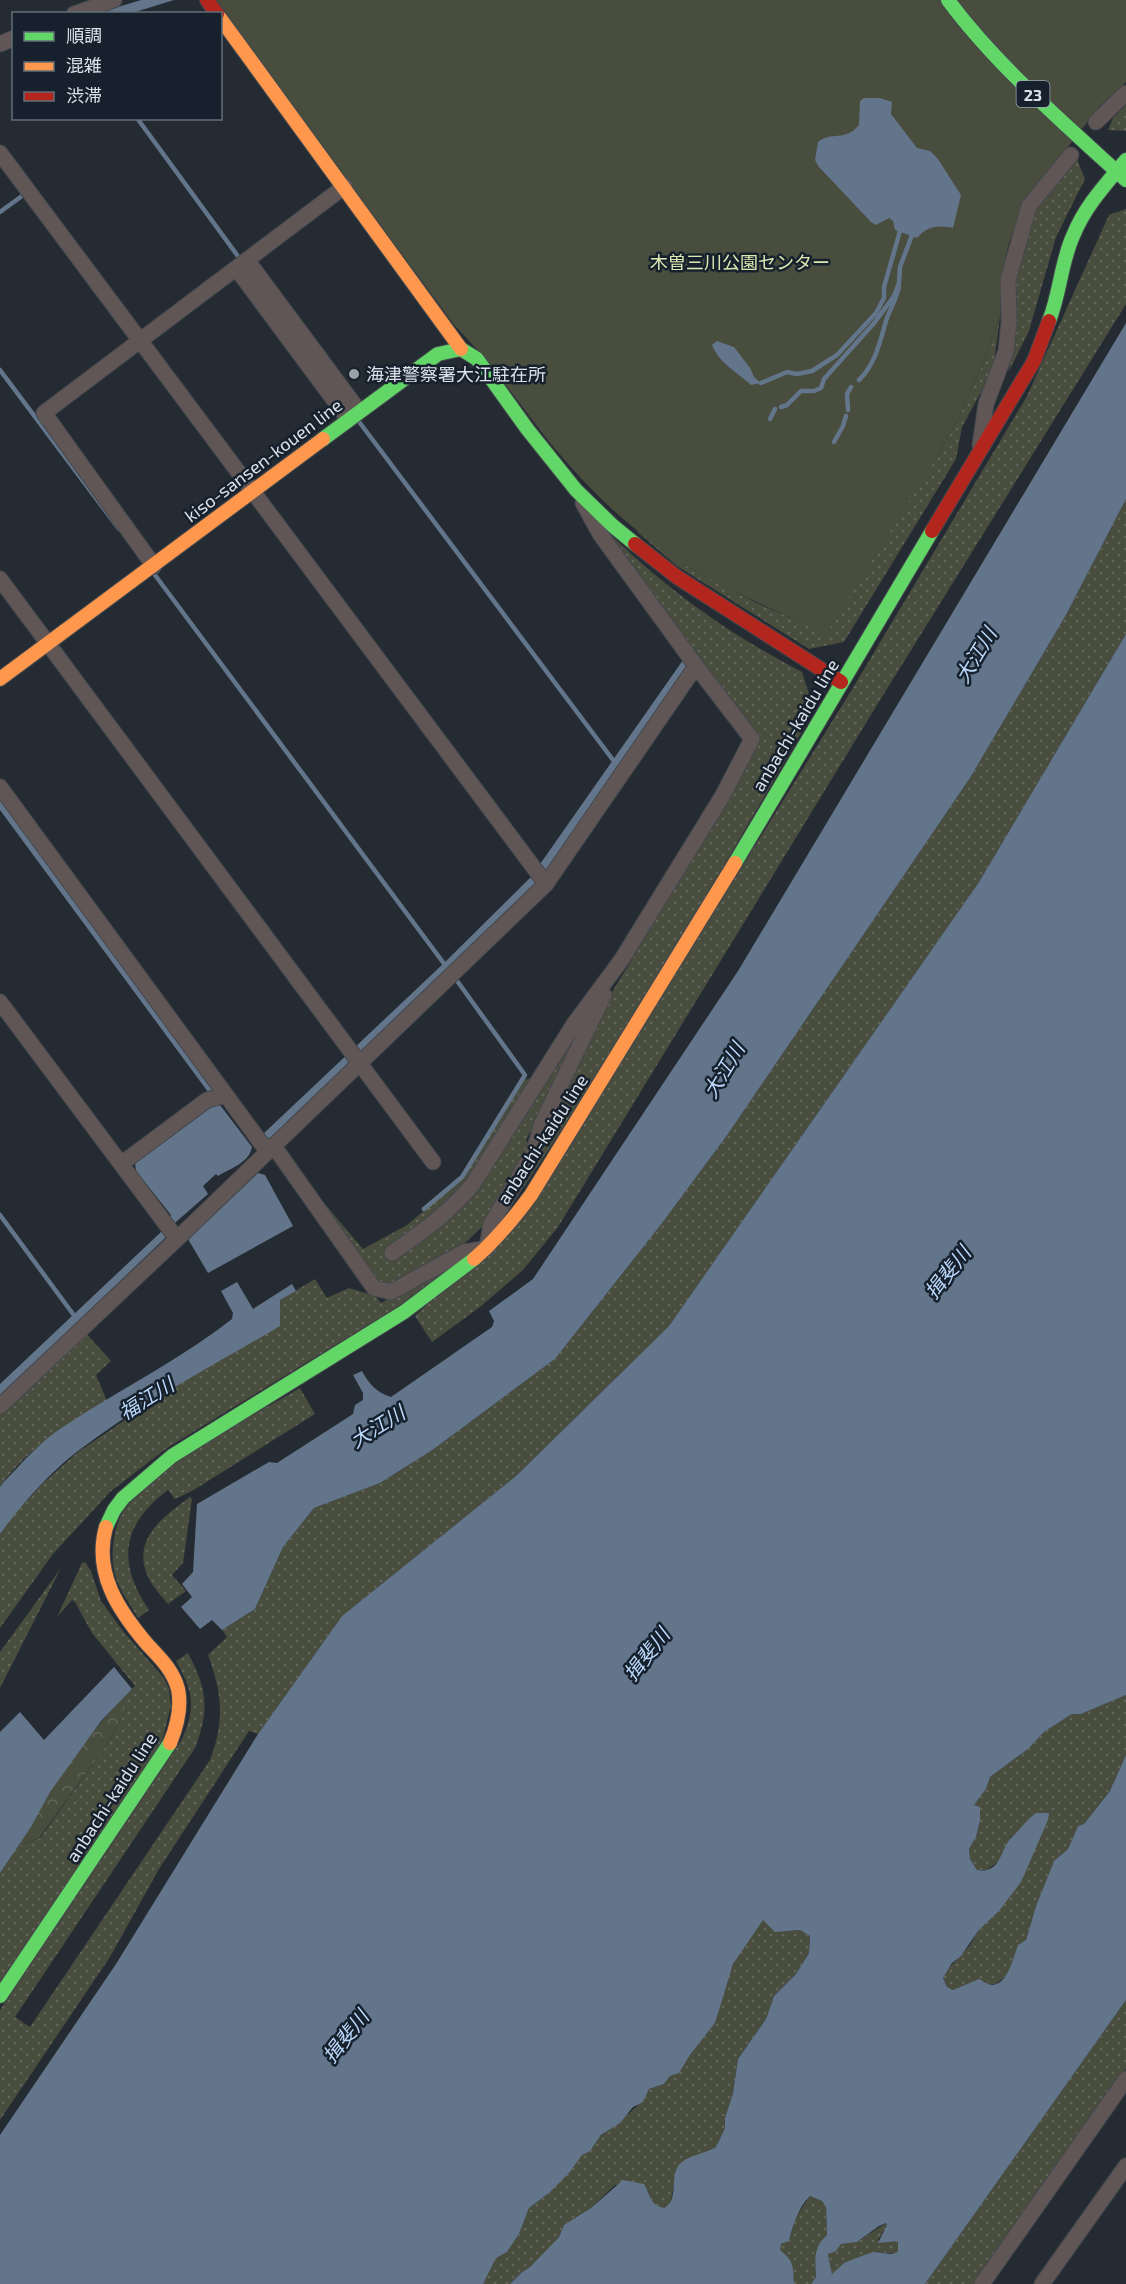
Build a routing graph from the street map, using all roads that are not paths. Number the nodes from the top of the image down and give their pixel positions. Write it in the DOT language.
graph roads {
  1 [pos="114,0"];
  2 [pos="948,0"];
  3 [pos="80,12"];
  4 [pos="222,21"];
  5 [pos="1126,93"];
  6 [pos="1096,122"];
  7 [pos="0,153"];
  8 [pos="1071,156"];
  9 [pos="1126,160"];
  10 [pos="1121,176"];
  11 [pos="345,186"];
  12 [pos="241,264"];
  13 [pos="140,340"];
  14 [pos="461,349"];
  15 [pos="353,415"];
  16 [pos="979,454"];
  17 [pos="251,490"];
  18 [pos="576,490"];
  19 [pos="154,566"];
  20 [pos="0,579"];
  21 [pos="48,644"];
  22 [pos="696,666"];
  23 [pos="0,680"];
  24 [pos="841,682"];
  25 [pos="0,787"];
  26 [pos="541,878"];
  27 [pos="622,959"];
  28 [pos="0,1002"];
  29 [pos="355,1057"];
  30 [pos="218,1097"];
  31 [pos="270,1148"];
  32 [pos="433,1162"];
  33 [pos="122,1164"];
  34 [pos="172,1231"];
  35 [pos="487,1248"];
  36 [pos="392,1253"];
  37 [pos="0,1406"];
  38 [pos="0,1996"];
  39 [pos="1126,2079"];
  40 [pos="1126,2166"];
  41 [pos="982,2284"];
  42 [pos="1042,2284"];
  1 -- 3 [label="street"];
  2 -- 10 [label="main road, 23"];
  4 -- 11 [label="main road"];
  5 -- 6 [label="street"];
  7 -- 13 [label="street"];
  8 -- 16 [label="street"];
  9 -- 10 [label="main road, anbachi-kaidu line"];
  10 -- 16 [label="main road, anbachi-kaidu line"];
  11 -- 12 [label="street"];
  11 -- 14 [label="main road"];
  12 -- 13 [label="street"];
  12 -- 15 [label="street"];
  13 -- 17 [label="street"];
  13 -- 19 [label="street"];
  14 -- 15 [label="main road, kiso-sansen-kouen line"];
  14 -- 18 [label="main road"];
  15 -- 17 [label="main road, kiso-sansen-kouen line"];
  16 -- 24 [label="main road, anbachi-kaidu line"];
  17 -- 19 [label="main road, kiso-sansen-kouen line"];
  17 -- 26 [label="street"];
  18 -- 22 [label="street"];
  18 -- 24 [label="main road"];
  19 -- 21 [label="main road, kiso-sansen-kouen line"];
  20 -- 21 [label="street"];
  21 -- 23 [label="main road, kiso-sansen-kouen line"];
  21 -- 29 [label="street"];
  22 -- 26 [label="street"];
  22 -- 27 [label="street"];
  24 -- 35 [label="main road, anbachi-kaidu line"];
  25 -- 30 [label="street"];
  26 -- 29 [label="street"];
  27 -- 35 [label="street"];
  27 -- 36 [label="street"];
  28 -- 33 [label="street"];
  29 -- 31 [label="street"];
  29 -- 32 [label="street"];
  30 -- 31 [label="street"];
  30 -- 33 [label="street"];
  31 -- 34 [label="street"];
  31 -- 35 [label="street"];
  33 -- 34 [label="street"];
  34 -- 37 [label="street"];
  35 -- 38 [label="main road, anbachi-kaidu line"];
  39 -- 41 [label="street"];
  40 -- 42 [label="street"];
}
